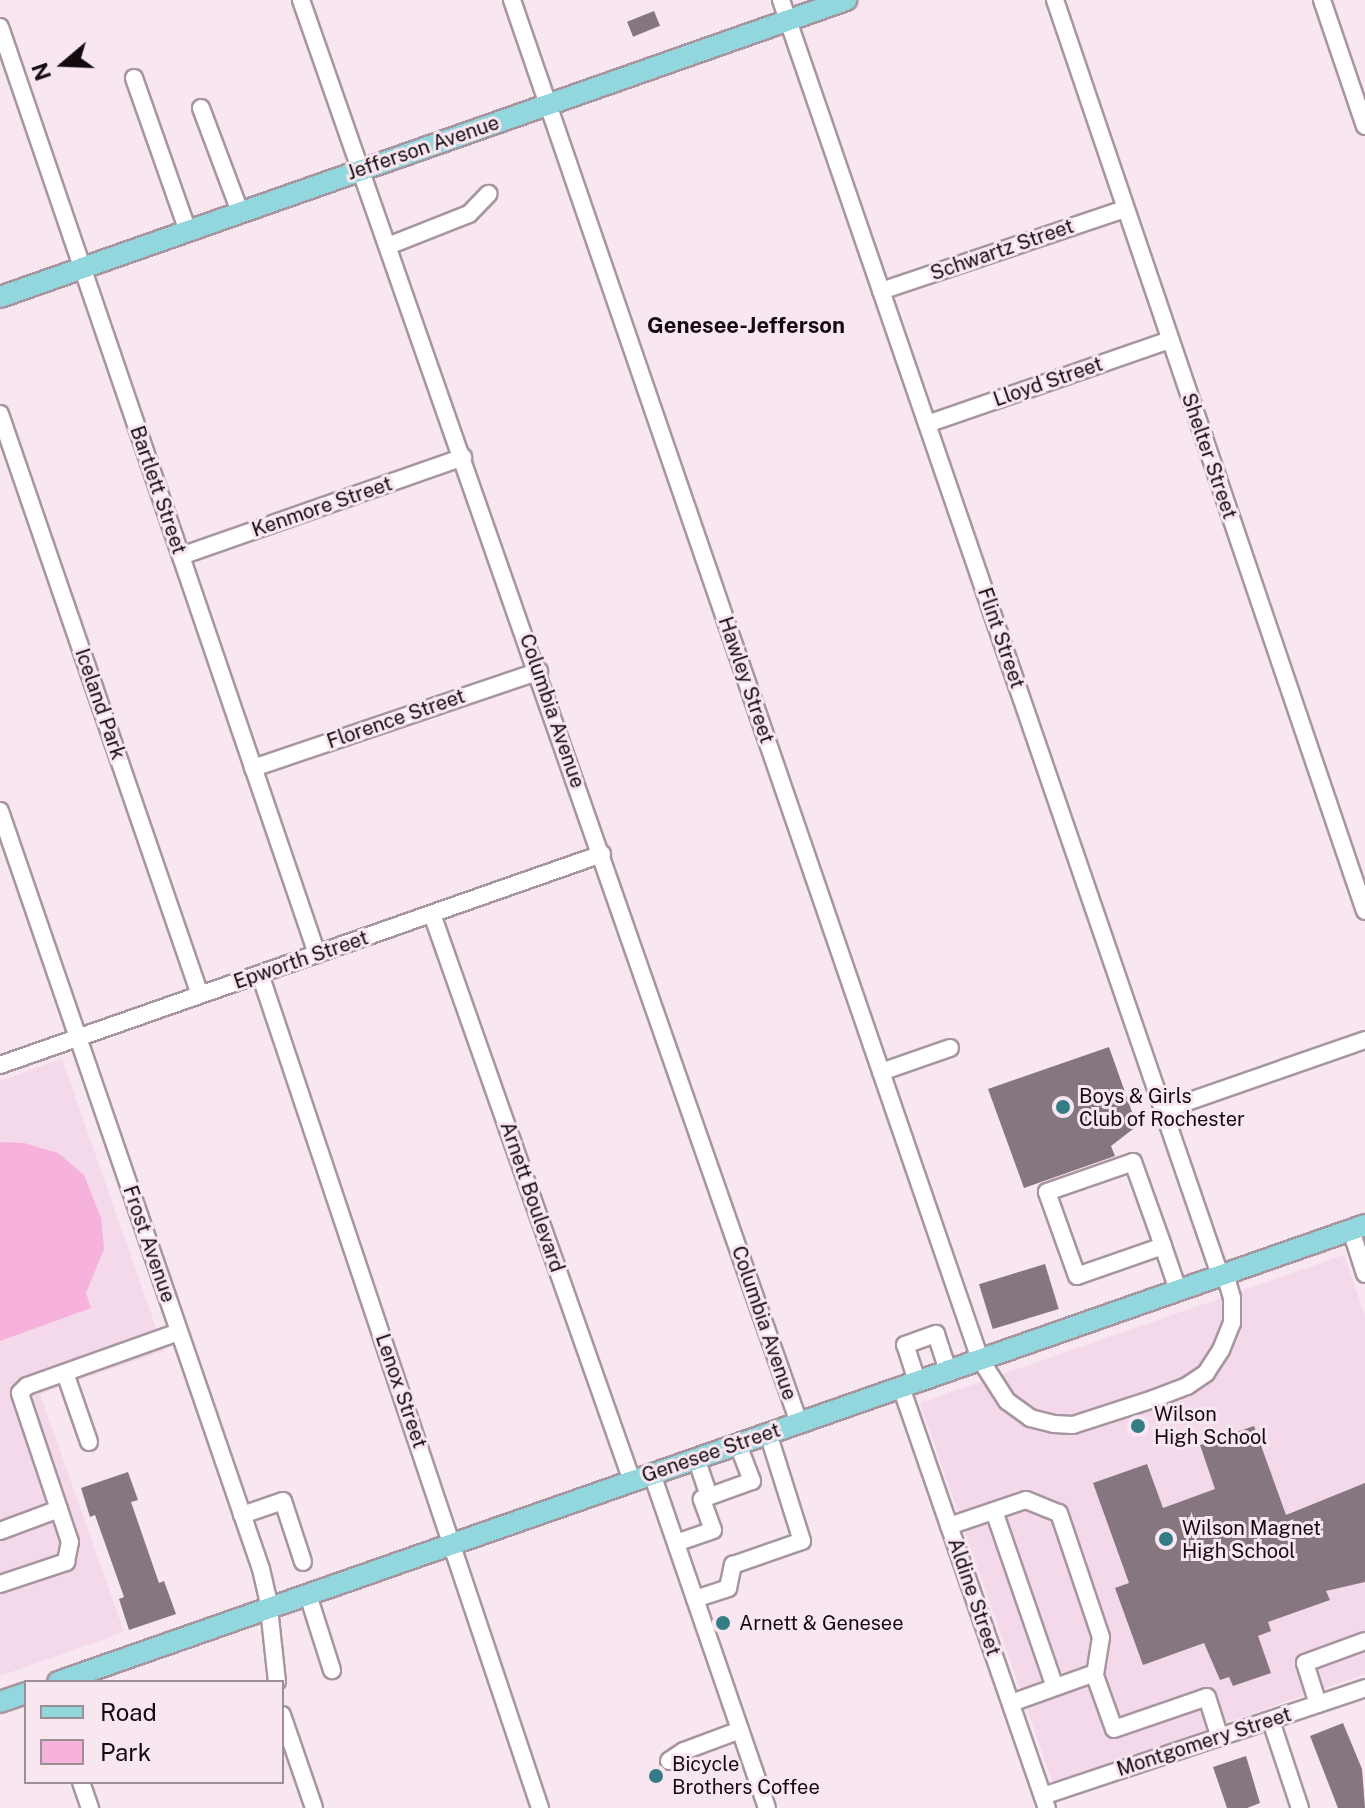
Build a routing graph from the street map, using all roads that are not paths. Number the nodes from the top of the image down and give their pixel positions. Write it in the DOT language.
graph roads {
  1 [pos="301,0"];
  2 [pos="512,0"];
  3 [pos="781,0"];
  4 [pos="846,0"];
  5 [pos="1055,0"];
  6 [pos="1322,0"];
  7 [pos="788,20"];
  8 [pos="0,27"];
  9 [pos="134,78"];
  10 [pos="548,104"];
  11 [pos="201,108"];
  12 [pos="1365,126"];
  13 [pos="361,170"];
  14 [pos="488,194"];
  15 [pos="1124,209"];
  16 [pos="240,212"];
  17 [pos="188,231"];
  18 [pos="388,246"];
  19 [pos="82,268"];
  20 [pos="881,291"];
  21 [pos="0,297"];
  22 [pos="1169,340"];
  23 [pos="0,414"];
  24 [pos="927,424"];
  25 [pos="463,457"];
  26 [pos="181,556"];
  27 [pos="539,671"];
  28 [pos="253,768"];
  29 [pos="0,811"];
  30 [pos="602,854"];
  31 [pos="1365,911"];
  32 [pos="432,914"];
  33 [pos="317,954"];
  34 [pos="260,974"];
  35 [pos="200,995"];
  36 [pos="78,1038"];
  37 [pos="1365,1040"];
  38 [pos="950,1048"];
  39 [pos="0,1065"];
  40 [pos="881,1072"];
  41 [pos="1164,1110"];
  42 [pos="1358,1228"];
  43 [pos="1163,1246"];
  44 [pos="1222,1274"];
  45 [pos="1365,1274"];
  46 [pos="1178,1290"];
  47 [pos="179,1332"];
  48 [pos="980,1359"];
  49 [pos="948,1371"];
  50 [pos="65,1373"];
  51 [pos="909,1384"];
  52 [pos="799,1423"];
  53 [pos="768,1433"];
  54 [pos="89,1442"];
  55 [pos="738,1444"];
  56 [pos="696,1458"];
  57 [pos="642,1477"];
  58 [pos="709,1496"];
  59 [pos="59,1509"];
  60 [pos="994,1511"];
  61 [pos="242,1515"];
  62 [pos="949,1526"];
  63 [pos="0,1531"];
  64 [pos="676,1543"];
  65 [pos="452,1544"];
  66 [pos="303,1562"];
  67 [pos="0,1584"];
  68 [pos="308,1595"];
  69 [pos="695,1599"];
  70 [pos="269,1608"];
  71 [pos="1365,1641"];
  72 [pos="332,1670"];
  73 [pos="1094,1673"];
  74 [pos="64,1680"];
  75 [pos="277,1680"];
  76 [pos="1055,1687"];
  77 [pos="1365,1688"];
  78 [pos="24,1694"];
  79 [pos="0,1702"];
  80 [pos="1011,1703"];
  81 [pos="1318,1704"];
  82 [pos="284,1721"];
  83 [pos="1271,1721"];
  84 [pos="740,1730"];
  85 [pos="1220,1738"];
  86 [pos="669,1761"];
  87 [pos="82,1784"];
  88 [pos="1045,1802"];
  89 [pos="90,1808"];
  90 [pos="314,1808"];
  91 [pos="540,1808"];
  92 [pos="767,1808"];
  93 [pos="1300,1808"];
  1 -- 13 [label="street, Columbia Avenue"];
  2 -- 10 [label="street, Hawley Street"];
  3 -- 7 [label="street, Flint Street"];
  4 -- 7 [label="main road, Jefferson Avenue"];
  5 -- 15 [label="street, Shelter Street"];
  6 -- 12 [label="street"];
  7 -- 10 [label="main road, Jefferson Avenue"];
  7 -- 20 [label="street, Flint Street"];
  8 -- 19 [label="street, Bartlett Street"];
  9 -- 17 [label="street"];
  10 -- 13 [label="main road, Jefferson Avenue"];
  10 -- 40 [label="street, Hawley Street"];
  11 -- 16 [label="street"];
  13 -- 16 [label="main road, Jefferson Avenue"];
  13 -- 18 [label="street, Columbia Avenue"];
  14 -- 18 [label="street"];
  15 -- 20 [label="street, Schwartz Street"];
  15 -- 22 [label="street, Shelter Street"];
  16 -- 17 [label="main road, Jefferson Avenue"];
  17 -- 19 [label="main road, Jefferson Avenue"];
  18 -- 25 [label="street, Columbia Avenue"];
  19 -- 21 [label="main road, Jefferson Avenue"];
  19 -- 26 [label="street, Bartlett Street"];
  20 -- 24 [label="street, Flint Street"];
  22 -- 24 [label="street, Lloyd Street"];
  22 -- 31 [label="street, Shelter Street"];
  23 -- 35 [label="street, Iceland Park"];
  24 -- 41 [label="street, Flint Street"];
  25 -- 26 [label="street, Kenmore Street"];
  25 -- 27 [label="street, Columbia Avenue"];
  26 -- 28 [label="street, Bartlett Street"];
  27 -- 28 [label="street, Florence Street"];
  27 -- 30 [label="street, Columbia Avenue"];
  28 -- 33 [label="street, Bartlett Street"];
  29 -- 36 [label="street, Frost Avenue"];
  30 -- 32 [label="street, Epworth Street"];
  30 -- 52 [label="street, Columbia Avenue"];
  32 -- 33 [label="street, Epworth Street"];
  32 -- 57 [label="street, Arnett Boulevard"];
  33 -- 34 [label="street, Epworth Street"];
  34 -- 35 [label="street, Epworth Street"];
  34 -- 65 [label="street, Lenox Street"];
  35 -- 36 [label="street, Epworth Street"];
  36 -- 39 [label="street, Epworth Street"];
  36 -- 47 [label="street, Frost Avenue"];
  37 -- 41 [label="street"];
  38 -- 40 [label="street"];
  40 -- 48 [label="street, Hawley Street"];
  41 -- 44 [label="street, Flint Street"];
  42 -- 44 [label="main road, Genesee Street"];
  42 -- 45 [label="street"];
  43 -- 43 [label="street"];
  43 -- 46 [label="street"];
  44 -- 46 [label="main road, Genesee Street"];
  44 -- 48 [label="street, Hawley Street"];
  46 -- 48 [label="main road, Genesee Street"];
  47 -- 50 [label="street"];
  47 -- 61 [label="street, Frost Avenue"];
  48 -- 49 [label="main road, Genesee Street"];
  49 -- 51 [label="main road, Genesee Street"];
  49 -- 51 [label="street, Aldine Street"];
  50 -- 54 [label="street"];
  50 -- 59 [label="street"];
  51 -- 52 [label="main road, Genesee Street"];
  51 -- 62 [label="street, Aldine Street"];
  52 -- 53 [label="main road, Genesee Street"];
  53 -- 55 [label="main road, Genesee Street"];
  53 -- 69 [label="street"];
  55 -- 56 [label="main road, Genesee Street"];
  55 -- 58 [label="street"];
  56 -- 57 [label="main road, Genesee Street"];
  56 -- 58 [label="street"];
  57 -- 64 [label="street, Arnett Boulevard"];
  57 -- 65 [label="main road, Genesee Street"];
  58 -- 64 [label="street"];
  59 -- 63 [label="street"];
  59 -- 67 [label="street"];
  60 -- 62 [label="street"];
  60 -- 73 [label="street"];
  60 -- 76 [label="street"];
  61 -- 66 [label="street"];
  61 -- 70 [label="street, Frost Avenue"];
  62 -- 80 [label="street, Aldine Street"];
  64 -- 69 [label="street, Arnett Boulevard"];
  65 -- 68 [label="main road, Genesee Street"];
  65 -- 91 [label="street, Lenox Street"];
  68 -- 70 [label="main road, Genesee Street"];
  68 -- 72 [label="street"];
  69 -- 84 [label="street, Arnett Boulevard"];
  70 -- 74 [label="main road, Genesee Street"];
  70 -- 75 [label="street, Frost Avenue"];
  71 -- 81 [label="street"];
  73 -- 76 [label="street"];
  73 -- 85 [label="street"];
  76 -- 80 [label="street"];
  77 -- 81 [label="street, Montgomery Street"];
  78 -- 79 [label="main road"];
  80 -- 88 [label="street, Aldine Street"];
  81 -- 83 [label="street, Montgomery Street"];
  82 -- 90 [label="street"];
  83 -- 85 [label="street, Montgomery Street"];
  83 -- 93 [label="street"];
  84 -- 86 [label="street"];
  84 -- 92 [label="street, Arnett Boulevard"];
  85 -- 88 [label="street, Montgomery Street"];
  87 -- 89 [label="street"];
}
